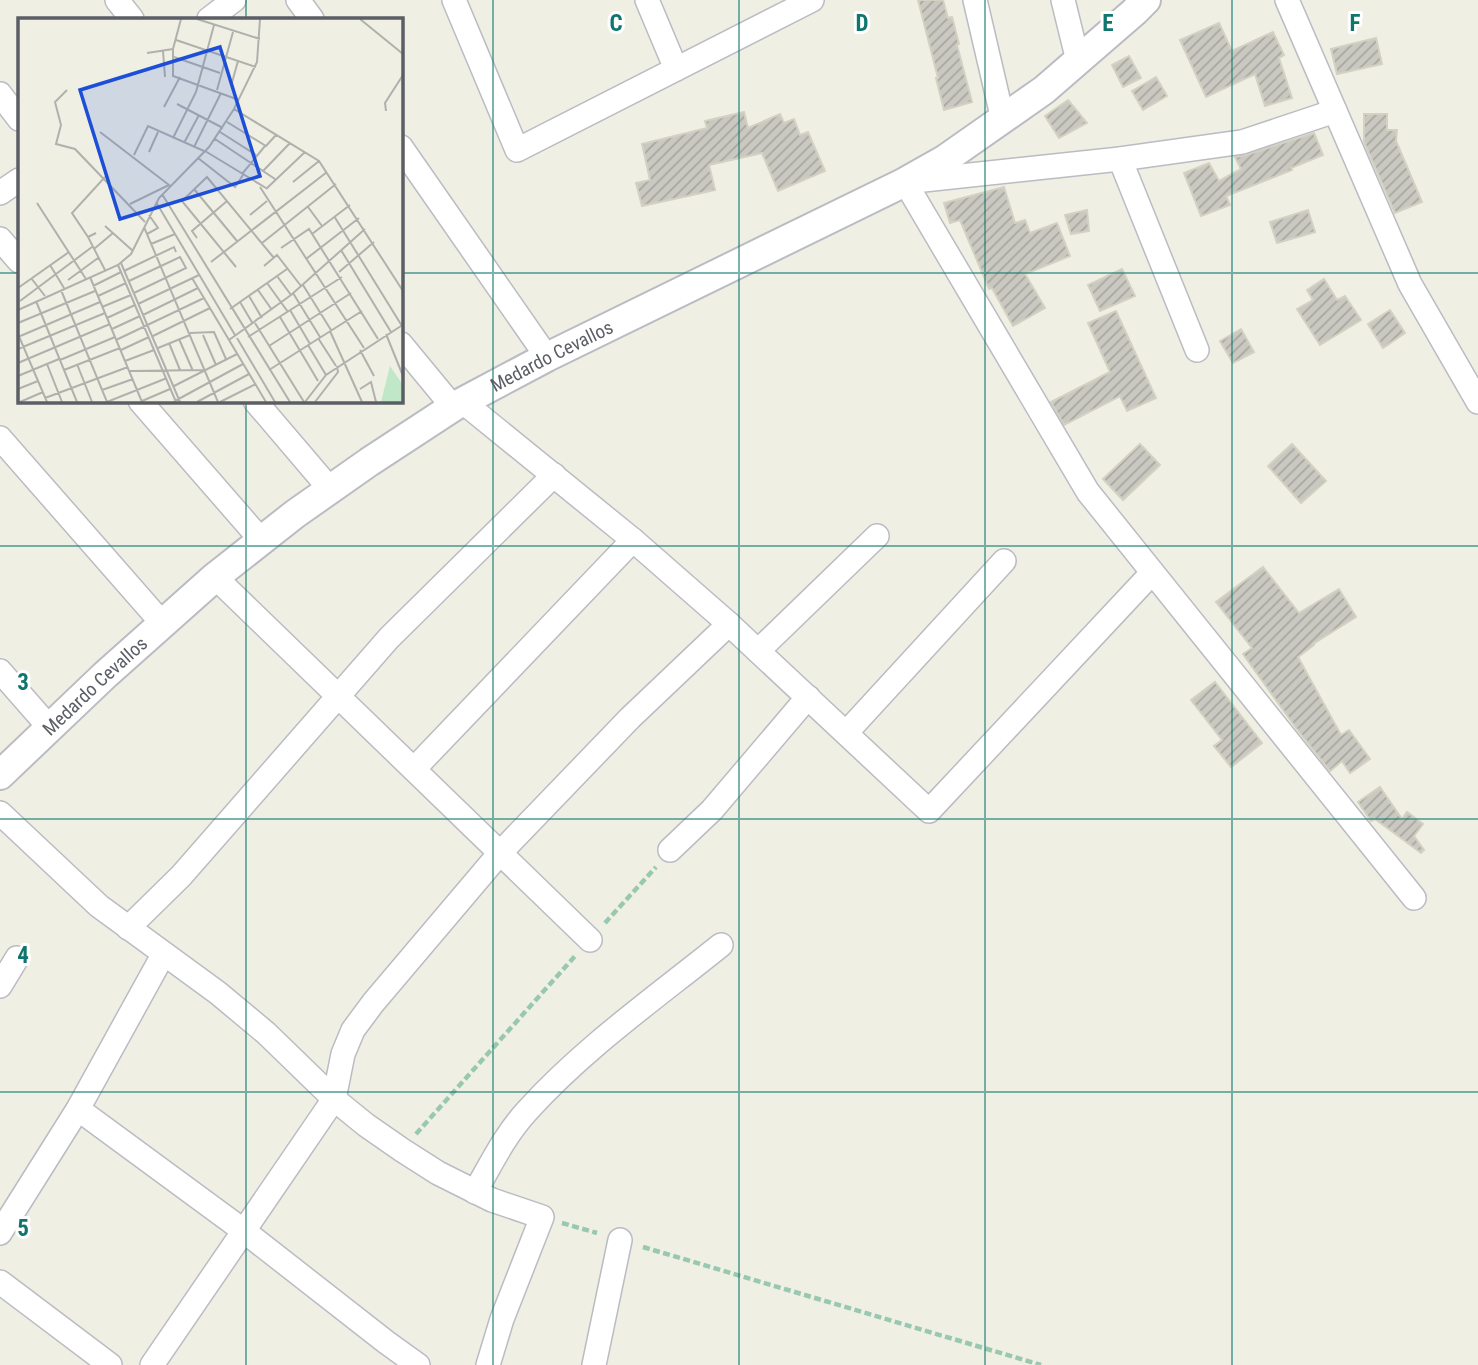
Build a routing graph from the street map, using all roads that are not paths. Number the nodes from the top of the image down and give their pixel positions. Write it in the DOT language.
graph roads {
  1 [pos="117,0"];
  2 [pos="234,0"];
  3 [pos="298,0"];
  4 [pos="454,0"];
  5 [pos="647,0"];
  6 [pos="811,0"];
  7 [pos="975,0"];
  8 [pos="1063,0"];
  9 [pos="1146,0"];
  10 [pos="1287,0"];
  11 [pos="131,18"];
  12 [pos="210,18"];
  13 [pos="311,18"];
  14 [pos="1078,61"];
  15 [pos="676,69"];
  16 [pos="0,94"];
  17 [pos="1335,111"];
  18 [pos="18,117"];
  19 [pos="1003,120"];
  20 [pos="402,148"];
  21 [pos="1120,159"];
  22 [pos="18,181"];
  23 [pos="905,182"];
  24 [pos="0,192"];
  25 [pos="0,239"];
  26 [pos="18,260"];
  27 [pos="402,345"];
  28 [pos="1197,351"];
  29 [pos="547,357"];
  30 [pos="141,402"];
  31 [pos="256,402"];
  32 [pos="1478,402"];
  33 [pos="458,405"];
  34 [pos="0,438"];
  35 [pos="554,475"];
  36 [pos="330,489"];
  37 [pos="877,536"];
  38 [pos="261,540"];
  39 [pos="633,540"];
  40 [pos="1004,561"];
  41 [pos="1152,573"];
  42 [pos="215,577"];
  43 [pos="162,623"];
  44 [pos="729,624"];
  45 [pos="758,651"];
  46 [pos="0,671"];
  47 [pos="338,696"];
  48 [pos="808,697"];
  49 [pos="49,727"];
  50 [pos="846,733"];
  51 [pos="414,769"];
  52 [pos="0,775"];
  53 [pos="0,813"];
  54 [pos="670,850"];
  55 [pos="499,852"];
  56 [pos="1414,898"];
  57 [pos="128,928"];
  58 [pos="590,940"];
  59 [pos="721,944"];
  60 [pos="163,955"];
  61 [pos="17,958"];
  62 [pos="0,986"];
  63 [pos="334,1098"];
  64 [pos="78,1108"];
  65 [pos="475,1192"];
  66 [pos="244,1231"];
  67 [pos="0,1233"];
  68 [pos="620,1240"];
  69 [pos="0,1282"];
  70 [pos="110,1365"];
  71 [pos="152,1365"];
  72 [pos="418,1365"];
  73 [pos="488,1365"];
  74 [pos="594,1365"];
  1 -- 11 [label="street"];
  2 -- 12 [label="street"];
  3 -- 13 [label="street"];
  4 -- 15 [label="street"];
  5 -- 15 [label="street"];
  6 -- 15 [label="street"];
  7 -- 19 [label="street"];
  8 -- 14 [label="street"];
  9 -- 14 [label="street, Medardo Cevallos"];
  10 -- 17 [label="street"];
  14 -- 19 [label="street, Medardo Cevallos"];
  16 -- 18 [label="street"];
  17 -- 21 [label="street"];
  17 -- 32 [label="street"];
  19 -- 23 [label="street, Medardo Cevallos"];
  20 -- 29 [label="street"];
  21 -- 23 [label="street"];
  21 -- 28 [label="street"];
  22 -- 24 [label="street"];
  23 -- 29 [label="street, Medardo Cevallos"];
  23 -- 41 [label="street"];
  25 -- 26 [label="street"];
  27 -- 33 [label="street"];
  29 -- 33 [label="street, Medardo Cevallos"];
  30 -- 38 [label="street"];
  31 -- 36 [label="street"];
  33 -- 35 [label="street"];
  33 -- 36 [label="street, Medardo Cevallos"];
  34 -- 43 [label="street"];
  35 -- 39 [label="street"];
  35 -- 47 [label="street"];
  36 -- 38 [label="street, Medardo Cevallos"];
  37 -- 45 [label="street"];
  38 -- 42 [label="street, Medardo Cevallos"];
  39 -- 44 [label="street"];
  39 -- 51 [label="street"];
  40 -- 50 [label="street"];
  41 -- 50 [label="street"];
  41 -- 56 [label="street"];
  42 -- 43 [label="street, Medardo Cevallos"];
  42 -- 47 [label="street"];
  43 -- 49 [label="street, Medardo Cevallos"];
  44 -- 45 [label="street"];
  44 -- 55 [label="street"];
  45 -- 48 [label="street"];
  46 -- 49 [label="street"];
  47 -- 51 [label="street"];
  47 -- 57 [label="street"];
  48 -- 50 [label="street"];
  48 -- 54 [label="street"];
  49 -- 52 [label="street, Medardo Cevallos"];
  51 -- 55 [label="street"];
  53 -- 57 [label="street"];
  55 -- 58 [label="street"];
  55 -- 63 [label="street"];
  57 -- 60 [label="street"];
  59 -- 65 [label="street"];
  60 -- 63 [label="street"];
  60 -- 64 [label="street"];
  61 -- 62 [label="street"];
  63 -- 65 [label="street"];
  63 -- 66 [label="street"];
  64 -- 66 [label="street"];
  64 -- 67 [label="street"];
  65 -- 73 [label="street"];
  66 -- 71 [label="street"];
  66 -- 72 [label="street"];
  68 -- 74 [label="street"];
  69 -- 70 [label="street"];
}
